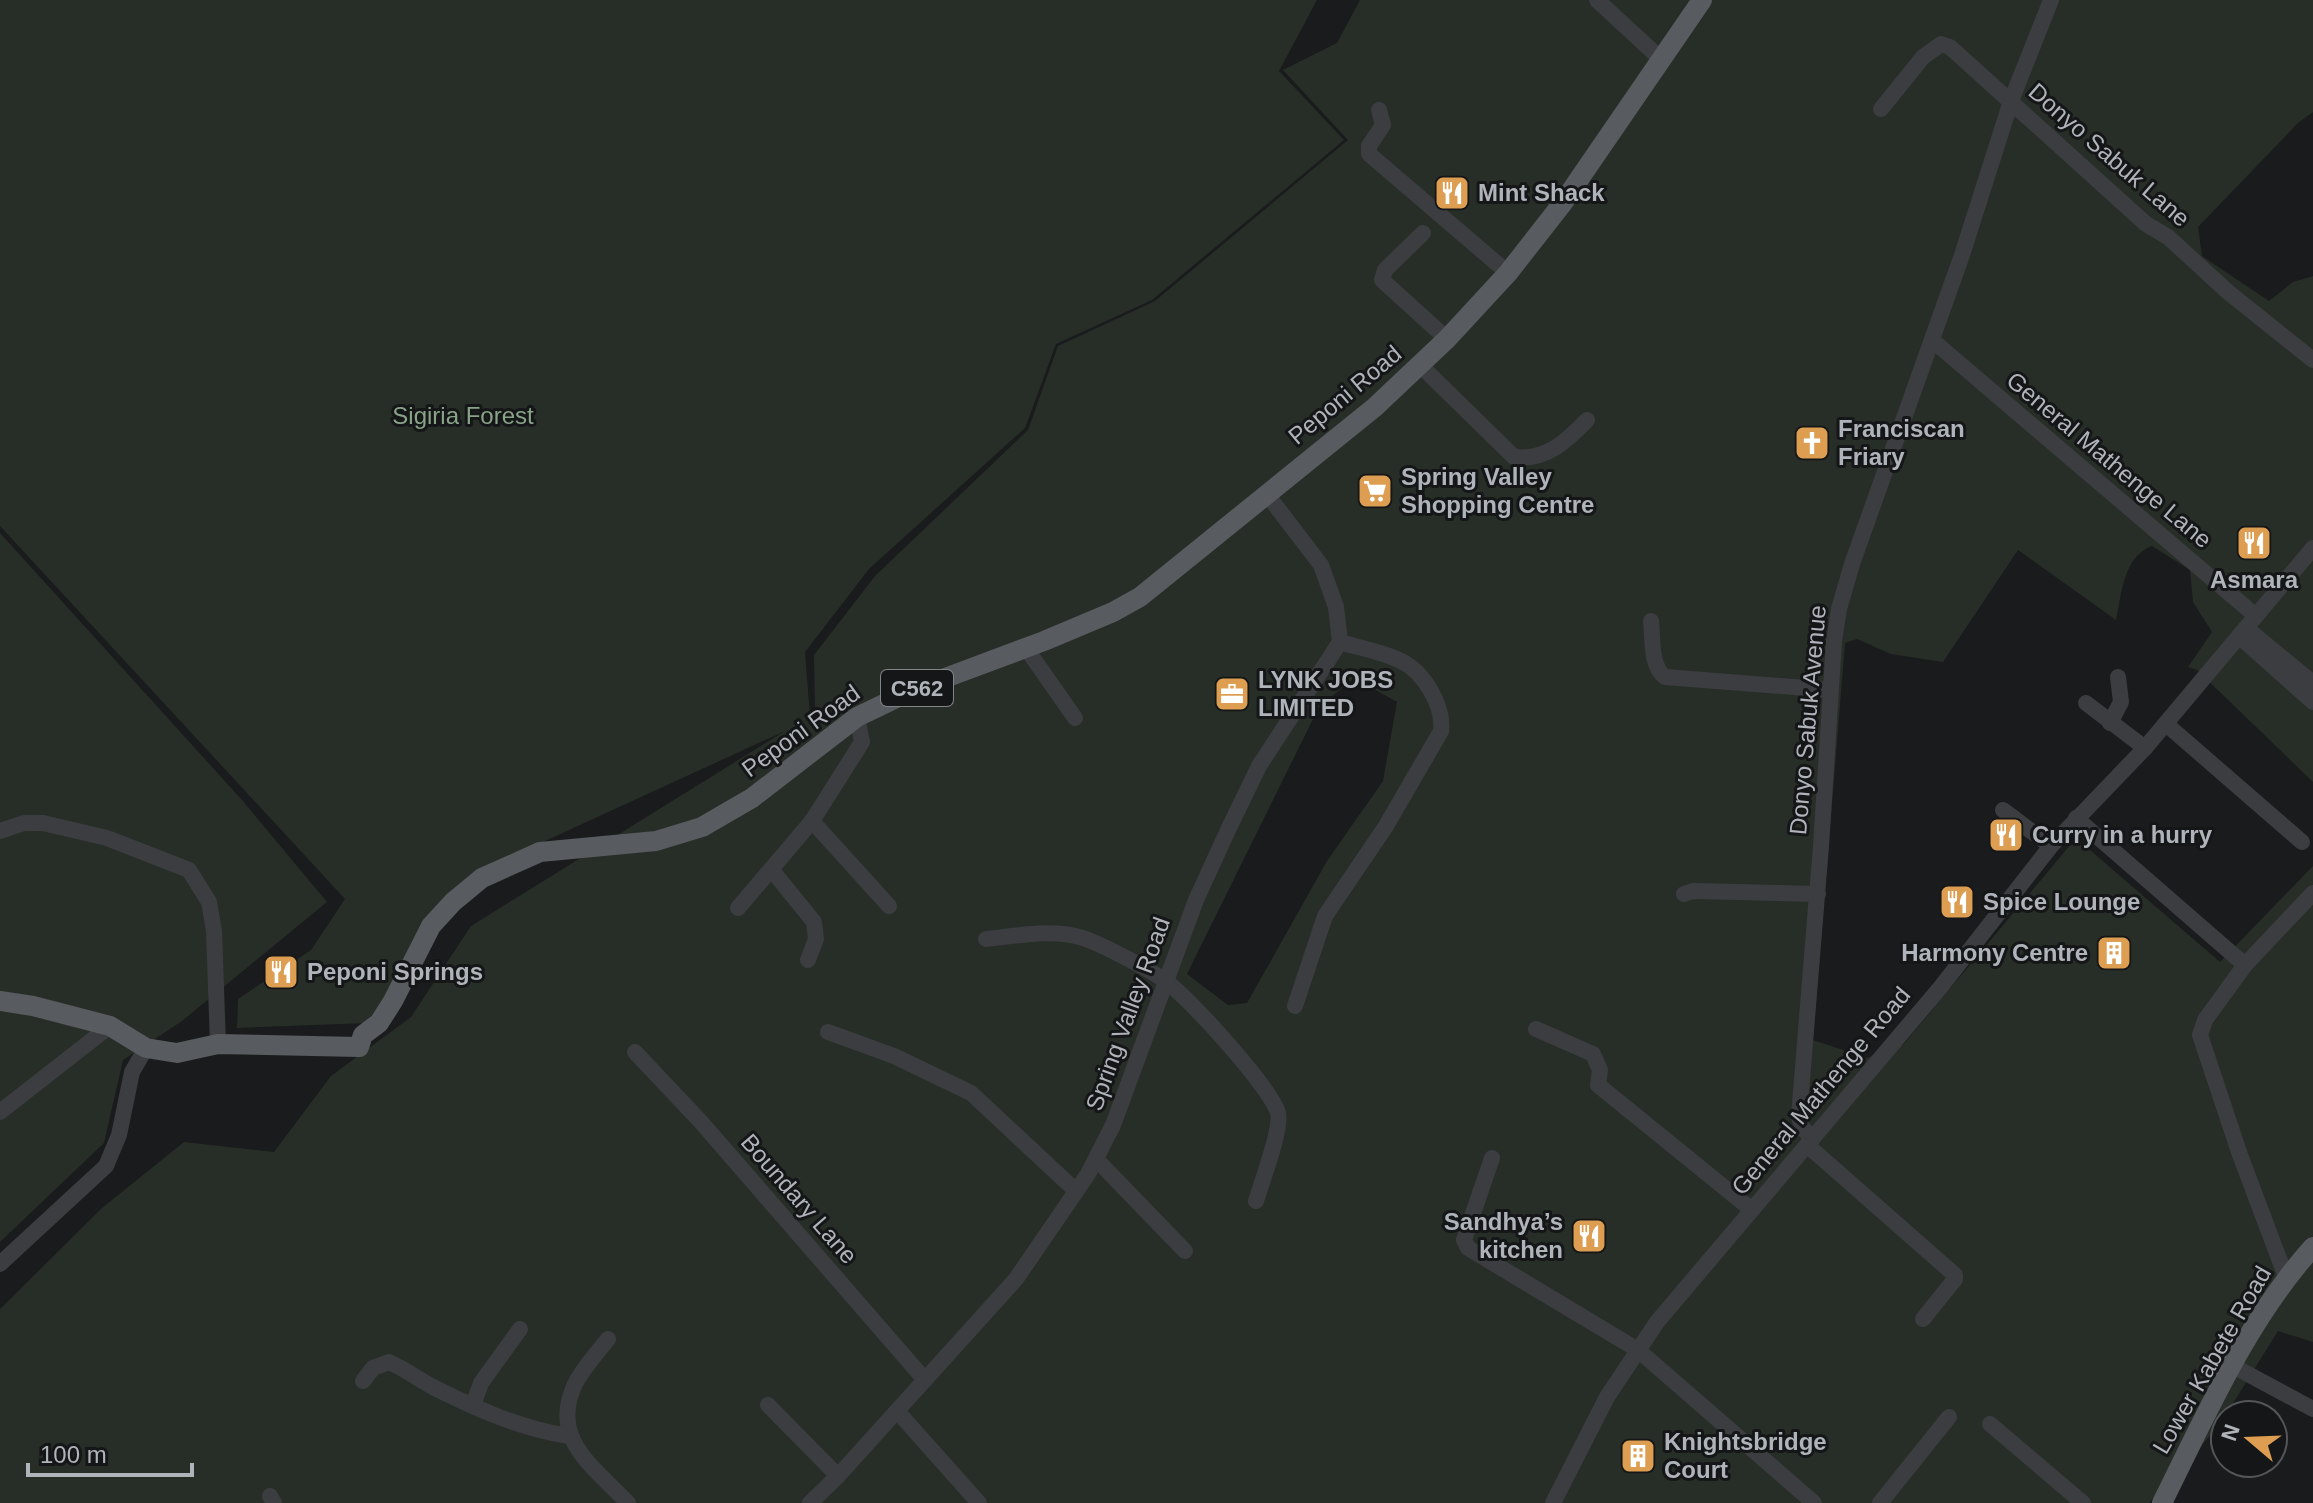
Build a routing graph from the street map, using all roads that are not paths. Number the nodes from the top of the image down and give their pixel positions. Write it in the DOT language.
graph roads {
  1 [pos="1597,0"];
  2 [pos="1702,0"];
  3 [pos="2051,0"];
  4 [pos="1662,60"];
  5 [pos="2011,101"];
  6 [pos="1881,109"];
  7 [pos="1379,110"];
  8 [pos="1423,233"];
  9 [pos="1508,273"];
  10 [pos="1447,339"];
  11 [pos="1932,340"];
  12 [pos="2313,360"];
  13 [pos="1421,366"];
  14 [pos="1587,420"];
  15 [pos="1266,493"];
  16 [pos="2313,548"];
  17 [pos="1651,621"];
  18 [pos="2247,626"];
  19 [pos="1340,642"];
  20 [pos="1026,648"];
  21 [pos="2118,677"];
  22 [pos="2313,683"];
  23 [pos="1831,690"];
  24 [pos="2313,702"];
  25 [pos="2086,703"];
  26 [pos="857,717"];
  27 [pos="1075,718"];
  28 [pos="2110,723"];
  29 [pos="2166,724"];
  30 [pos="2145,748"];
  31 [pos="2003,810"];
  32 [pos="2076,818"];
  33 [pos="812,821"];
  34 [pos="0,831"];
  35 [pos="2302,842"];
  36 [pos="2051,846"];
  37 [pos="771,869"];
  38 [pos="2313,893"];
  39 [pos="1684,894"];
  40 [pos="1818,894"];
  41 [pos="889,906"];
  42 [pos="738,908"];
  43 [pos="986,939"];
  44 [pos="808,960"];
  45 [pos="2245,965"];
  46 [pos="1165,980"];
  47 [pos="0,1001"];
  48 [pos="1295,1006"];
  49 [pos="110,1026"];
  50 [pos="1536,1029"];
  51 [pos="828,1032"];
  52 [pos="218,1044"];
  53 [pos="146,1048"];
  54 [pos="635,1052"];
  55 [pos="0,1112"];
  56 [pos="1810,1142"];
  57 [pos="1492,1158"];
  58 [pos="1096,1159"];
  59 [pos="1075,1190"];
  60 [pos="1256,1201"];
  61 [pos="1752,1210"];
  62 [pos="2313,1247"];
  63 [pos="1185,1251"];
  64 [pos="0,1264"];
  65 [pos="2286,1277"];
  66 [pos="1923,1319"];
  67 [pos="520,1329"];
  68 [pos="608,1339"];
  69 [pos="1638,1350"];
  70 [pos="2233,1366"];
  71 [pos="925,1380"];
  72 [pos="363,1381"];
  73 [pos="473,1405"];
  74 [pos="768,1405"];
  75 [pos="2313,1409"];
  76 [pos="897,1411"];
  77 [pos="1949,1417"];
  78 [pos="1990,1424"];
  79 [pos="569,1436"];
  80 [pos="838,1476"];
  81 [pos="628,1503"];
  82 [pos="810,1503"];
  83 [pos="979,1503"];
  84 [pos="1553,1503"];
  85 [pos="1814,1503"];
  86 [pos="1880,1503"];
  87 [pos="2083,1503"];
  88 [pos="2162,1503"];
  1 -- 4 [label="street"];
  2 -- 4 [label="main road, Peponi Road / C562"];
  3 -- 5 [label="street, Donyo Sabuk Avenue"];
  4 -- 9 [label="main road, Peponi Road / C562"];
  5 -- 6 [label="street, Donyo Sabuk Lane"];
  5 -- 11 [label="street, Donyo Sabuk Avenue"];
  5 -- 12 [label="street, Donyo Sabuk Lane"];
  7 -- 9 [label="street"];
  8 -- 10 [label="street"];
  9 -- 10 [label="main road, Peponi Road / C562"];
  10 -- 13 [label="main road, Peponi Road / C562"];
  11 -- 18 [label="street, General Mathenge Lane"];
  11 -- 23 [label="street, Donyo Sabuk Avenue"];
  13 -- 14 [label="street"];
  13 -- 15 [label="main road, Peponi Road / C562"];
  15 -- 19 [label="street"];
  15 -- 20 [label="main road, Peponi Road / C562"];
  16 -- 18 [label="street, General Mathenge Road"];
  17 -- 23 [label="street"];
  18 -- 22 [label="street"];
  18 -- 24 [label="street"];
  18 -- 29 [label="street, General Mathenge Road"];
  19 -- 46 [label="street, Spring Valley Road"];
  19 -- 48 [label="street"];
  20 -- 26 [label="main road, Peponi Road / C562"];
  20 -- 27 [label="street"];
  21 -- 28 [label="street"];
  23 -- 40 [label="street, Donyo Sabuk Avenue"];
  25 -- 28 [label="street"];
  26 -- 33 [label="street"];
  26 -- 52 [label="main road, Peponi Road / C562"];
  28 -- 30 [label="street"];
  29 -- 30 [label="street, General Mathenge Road"];
  29 -- 35 [label="street"];
  30 -- 32 [label="street, General Mathenge Road"];
  31 -- 36 [label="street"];
  32 -- 36 [label="street, General Mathenge Road"];
  32 -- 45 [label="street"];
  33 -- 37 [label="street"];
  33 -- 41 [label="street"];
  34 -- 52 [label="street"];
  36 -- 56 [label="street, General Mathenge Road"];
  37 -- 42 [label="street"];
  37 -- 44 [label="street"];
  38 -- 45 [label="street"];
  39 -- 40 [label="street"];
  40 -- 56 [label="street, Donyo Sabuk Avenue"];
  43 -- 46 [label="street"];
  45 -- 65 [label="street"];
  46 -- 58 [label="street, Spring Valley Road"];
  46 -- 60 [label="street"];
  47 -- 49 [label="main road, Peponi Road / C562"];
  49 -- 53 [label="main road, Peponi Road / C562"];
  49 -- 55 [label="street"];
  50 -- 61 [label="street"];
  51 -- 59 [label="street"];
  52 -- 53 [label="main road, Peponi Road / C562"];
  53 -- 64 [label="street"];
  54 -- 71 [label="street, Boundary Lane"];
  56 -- 61 [label="street, General Mathenge Road"];
  56 -- 66 [label="street"];
  57 -- 69 [label="street"];
  58 -- 59 [label="street, Spring Valley Road"];
  58 -- 63 [label="street"];
  59 -- 71 [label="street, Spring Valley Road"];
  61 -- 69 [label="street, General Mathenge Road"];
  62 -- 65 [label="main road, Lower Kabete Road"];
  65 -- 70 [label="main road, Lower Kabete Road"];
  67 -- 73 [label="street"];
  68 -- 79 [label="street"];
  69 -- 84 [label="street, General Mathenge Road"];
  69 -- 85 [label="street"];
  70 -- 75 [label="street"];
  70 -- 88 [label="main road, Lower Kabete Road"];
  71 -- 76 [label="street, Spring Valley Road"];
  72 -- 73 [label="street"];
  73 -- 79 [label="street"];
  74 -- 80 [label="street"];
  76 -- 80 [label="street, Spring Valley Road"];
  76 -- 83 [label="street"];
  77 -- 86 [label="street"];
  78 -- 87 [label="street"];
  79 -- 81 [label="street"];
  80 -- 82 [label="street, Spring Valley Road"];
}
